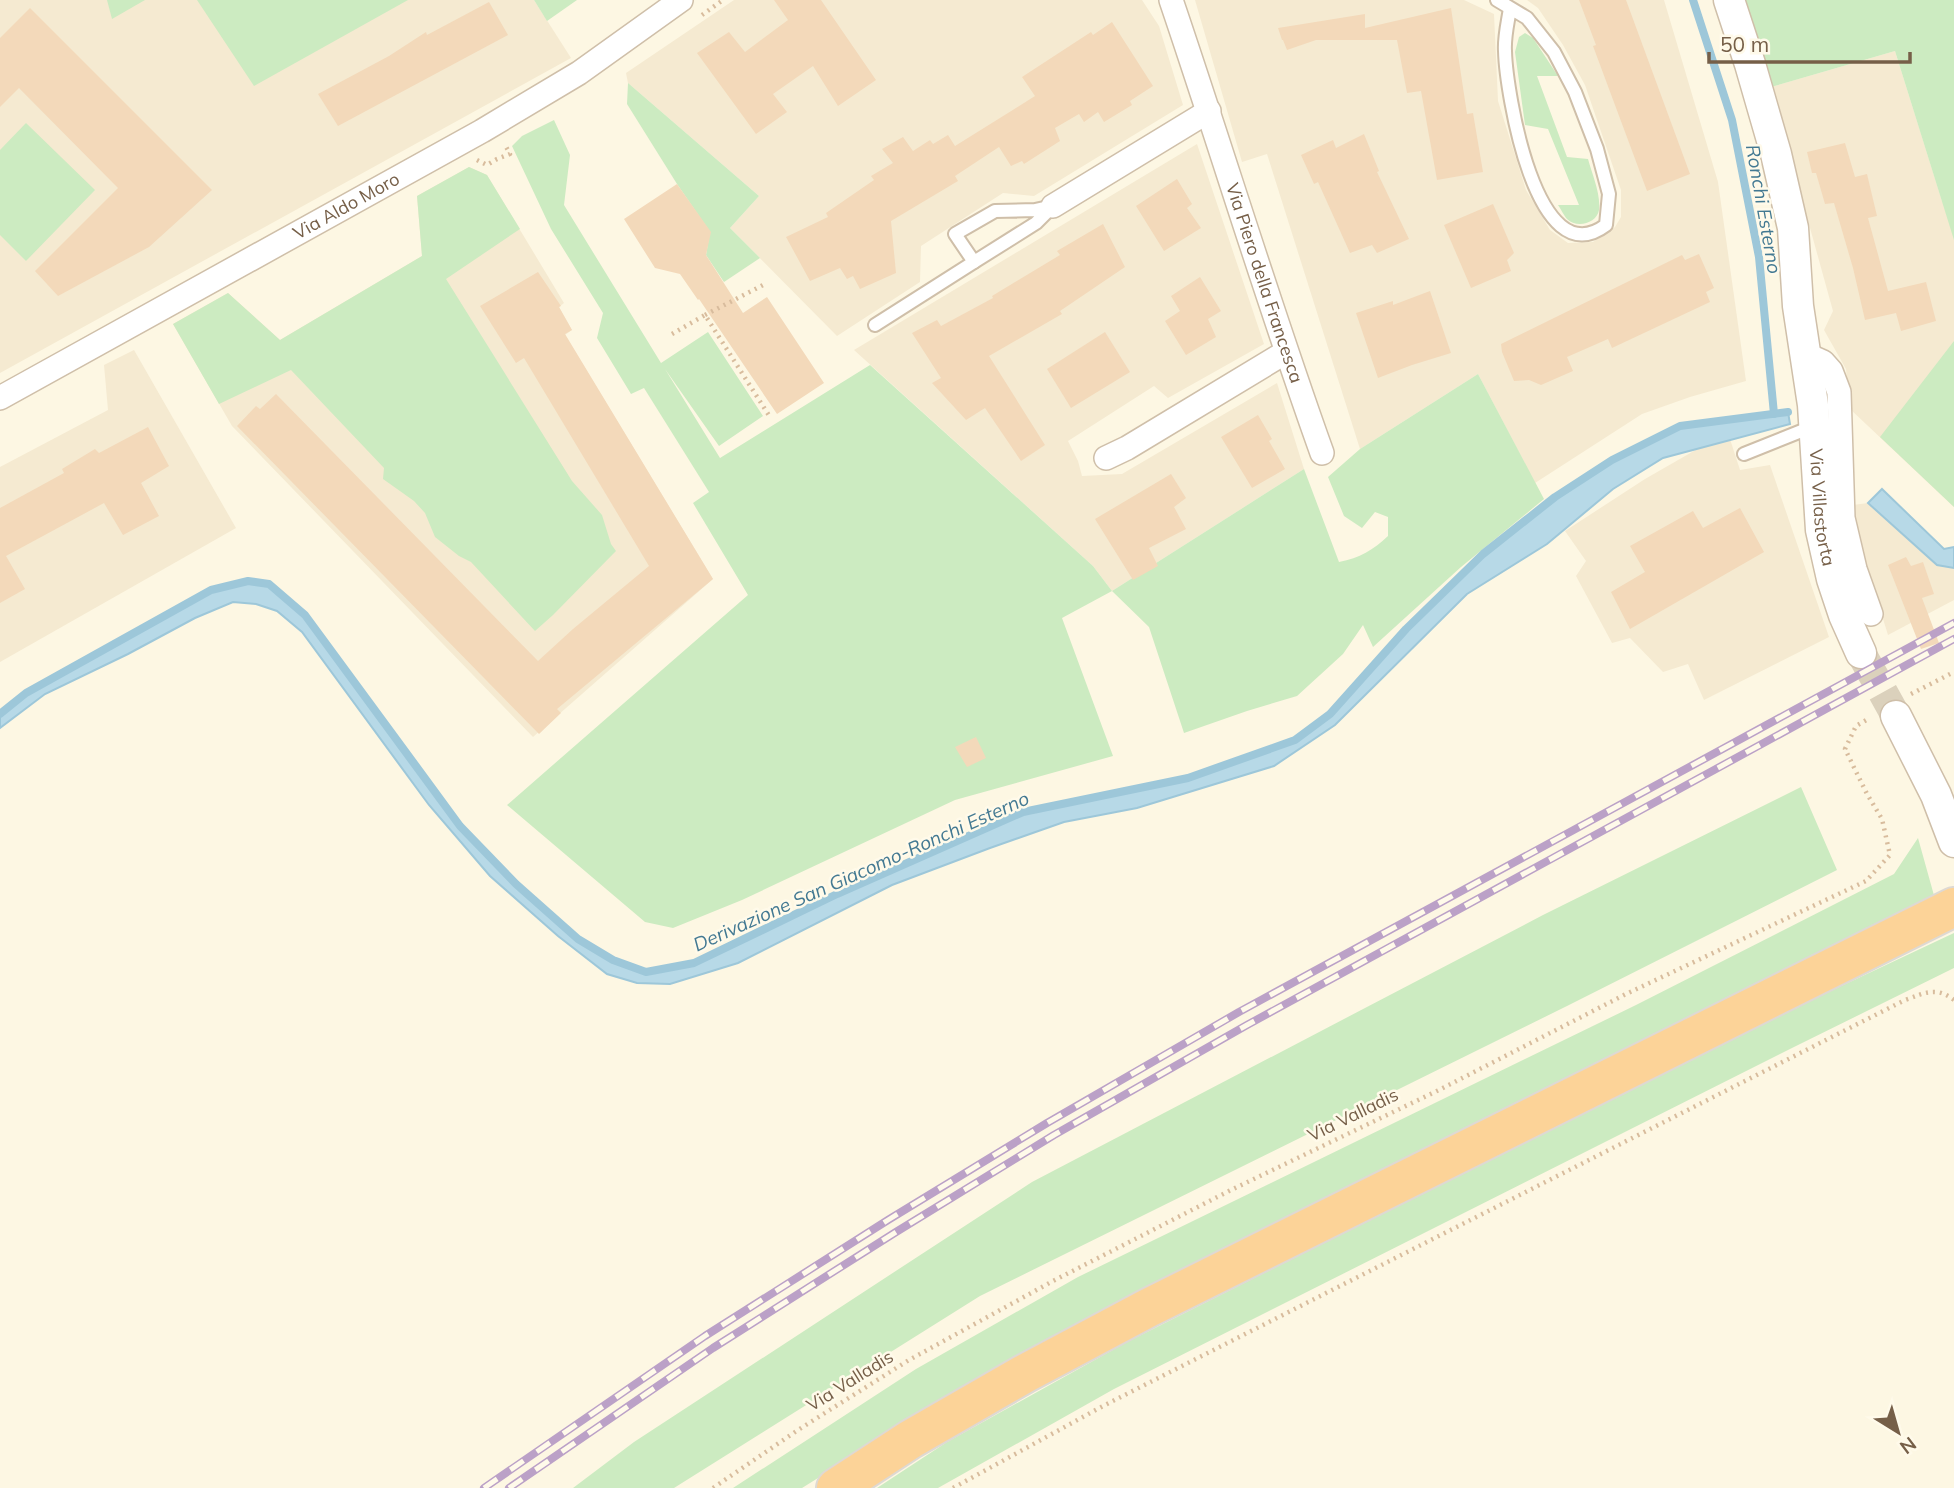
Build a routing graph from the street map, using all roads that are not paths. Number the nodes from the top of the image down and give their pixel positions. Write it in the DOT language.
graph roads {
  1 [pos="681,0"];
  2 [pos="1171,0"];
  3 [pos="1497,0"];
  4 [pos="1729,0"];
  5 [pos="1510,8"];
  6 [pos="1209,111"];
  7 [pos="1053,206"];
  8 [pos="974,262"];
  9 [pos="875,325"];
  10 [pos="1286,352"];
  11 [pos="1805,354"];
  12 [pos="0,398"];
  13 [pos="1815,426"];
  14 [pos="1322,453"];
  15 [pos="1744,454"];
  16 [pos="1106,458"];
  17 [pos="1871,614"];
  18 [pos="1861,653"];
  19 [pos="1896,716"];
  20 [pos="1954,842"];
  21 [pos="1954,907"];
  22 [pos="836,1488"];
  1 -- 12 [label="street, Via Aldo Moro"];
  2 -- 6 [label="street, Via Piero della Francesca"];
  3 -- 5 [label="lane"];
  4 -- 11 [label="street, Via Villastorta"];
  5 -- 5 [label="lane"];
  6 -- 7 [label="street"];
  6 -- 10 [label="street, Via Piero della Francesca"];
  7 -- 8 [label="lane"];
  7 -- 8 [label="lane"];
  8 -- 9 [label="lane"];
  10 -- 14 [label="street, Via Piero della Francesca"];
  10 -- 16 [label="street"];
  11 -- 13 [label="street, Via Villastorta"];
  11 -- 17 [label="street, Via Villastorta"];
  13 -- 15 [label="lane"];
  13 -- 18 [label="street, Via Villastorta"];
  19 -- 20 [label="street"];
  21 -- 22 [label="highway"];
}
